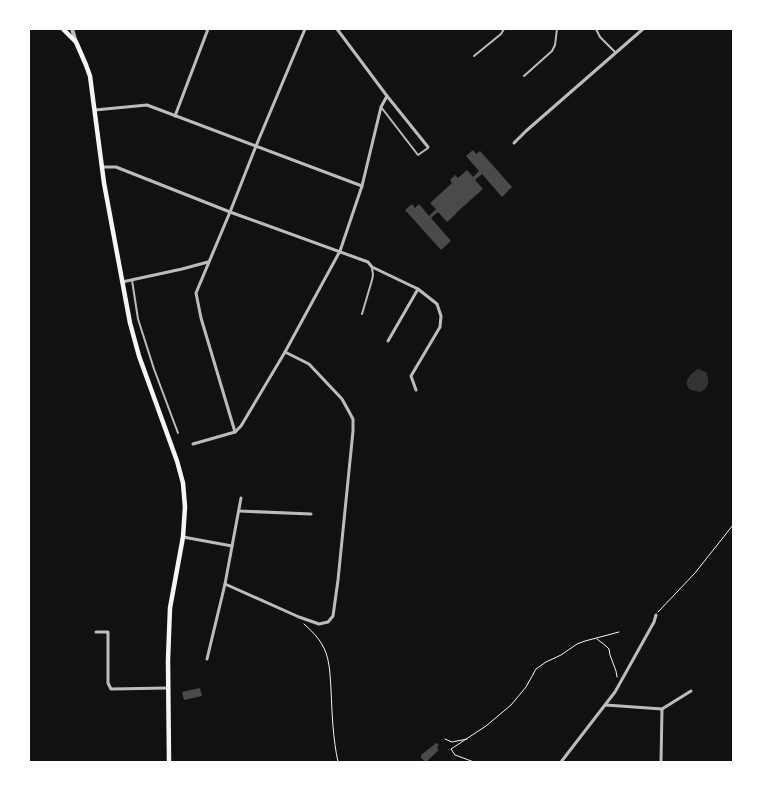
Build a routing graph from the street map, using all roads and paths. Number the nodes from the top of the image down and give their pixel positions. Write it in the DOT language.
graph roads {
  1 [pos="63,29"];
  2 [pos="72,29"];
  3 [pos="208,29"];
  4 [pos="306,29"];
  5 [pos="337,29"];
  6 [pos="504,29"];
  7 [pos="557,29"];
  8 [pos="596,29"];
  9 [pos="643,29"];
  10 [pos="76,42"];
  11 [pos="615,52"];
  12 [pos="474,56"];
  13 [pos="524,76"];
  14 [pos="387,96"];
  15 [pos="381,108"];
  16 [pos="95,110"];
  17 [pos="175,116"];
  18 [pos="514,144"];
  19 [pos="256,146"];
  20 [pos="428,148"];
  21 [pos="101,167"];
  22 [pos="362,186"];
  23 [pos="230,212"];
  24 [pos="340,251"];
  25 [pos="209,262"];
  26 [pos="372,267"];
  27 [pos="132,280"];
  28 [pos="122,282"];
  29 [pos="418,289"];
  30 [pos="362,314"];
  31 [pos="388,341"];
  32 [pos="285,352"];
  33 [pos="416,390"];
  34 [pos="235,432"];
  35 [pos="178,433"];
  36 [pos="193,444"];
  37 [pos="241,498"];
  38 [pos="239,511"];
  39 [pos="311,514"];
  40 [pos="733,525"];
  41 [pos="183,537"];
  42 [pos="232,546"];
  43 [pos="225,584"];
  44 [pos="656,614"];
  45 [pos="299,617"];
  46 [pos="96,632"];
  47 [pos="619,632"];
  48 [pos="596,638"];
  49 [pos="207,659"];
  50 [pos="616,681"];
  51 [pos="168,688"];
  52 [pos="691,691"];
  53 [pos="605,705"];
  54 [pos="662,709"];
  55 [pos="470,738"];
  56 [pos="445,739"];
  57 [pos="169,762"];
  58 [pos="338,762"];
  59 [pos="474,762"];
  60 [pos="561,762"];
  61 [pos="662,762"];
  1 -- 10 [label="main road"];
  2 -- 10 [label="street"];
  3 -- 17 [label="street"];
  4 -- 19 [label="street"];
  5 -- 14 [label="street"];
  6 -- 12 [label="lane"];
  7 -- 13 [label="lane"];
  8 -- 11 [label="lane"];
  9 -- 11 [label="street"];
  10 -- 16 [label="main road"];
  11 -- 18 [label="street"];
  14 -- 15 [label="street"];
  14 -- 20 [label="street"];
  15 -- 20 [label="lane"];
  15 -- 22 [label="street"];
  16 -- 17 [label="street"];
  16 -- 21 [label="main road"];
  17 -- 19 [label="street"];
  19 -- 22 [label="street"];
  19 -- 23 [label="street"];
  21 -- 23 [label="street"];
  21 -- 28 [label="main road"];
  22 -- 24 [label="street"];
  23 -- 24 [label="street"];
  23 -- 25 [label="street"];
  24 -- 26 [label="street"];
  24 -- 32 [label="street"];
  25 -- 27 [label="street"];
  25 -- 34 [label="street"];
  26 -- 29 [label="street"];
  26 -- 30 [label="lane"];
  27 -- 28 [label="street"];
  27 -- 35 [label="lane"];
  28 -- 41 [label="main road"];
  29 -- 31 [label="street"];
  29 -- 33 [label="street"];
  32 -- 34 [label="street"];
  32 -- 45 [label="street"];
  34 -- 36 [label="street"];
  37 -- 38 [label="street"];
  38 -- 39 [label="street"];
  38 -- 42 [label="street"];
  40 -- 44 [label="path"];
  41 -- 42 [label="street"];
  41 -- 51 [label="main road"];
  42 -- 43 [label="street"];
  43 -- 45 [label="street"];
  43 -- 49 [label="street"];
  44 -- 53 [label="street"];
  45 -- 58 [label="path"];
  46 -- 51 [label="street"];
  47 -- 48 [label="path"];
  48 -- 50 [label="path"];
  48 -- 55 [label="path"];
  51 -- 57 [label="main road"];
  52 -- 54 [label="street"];
  53 -- 54 [label="street"];
  53 -- 60 [label="street"];
  54 -- 61 [label="street"];
  55 -- 56 [label="path"];
  55 -- 59 [label="path"];
}
